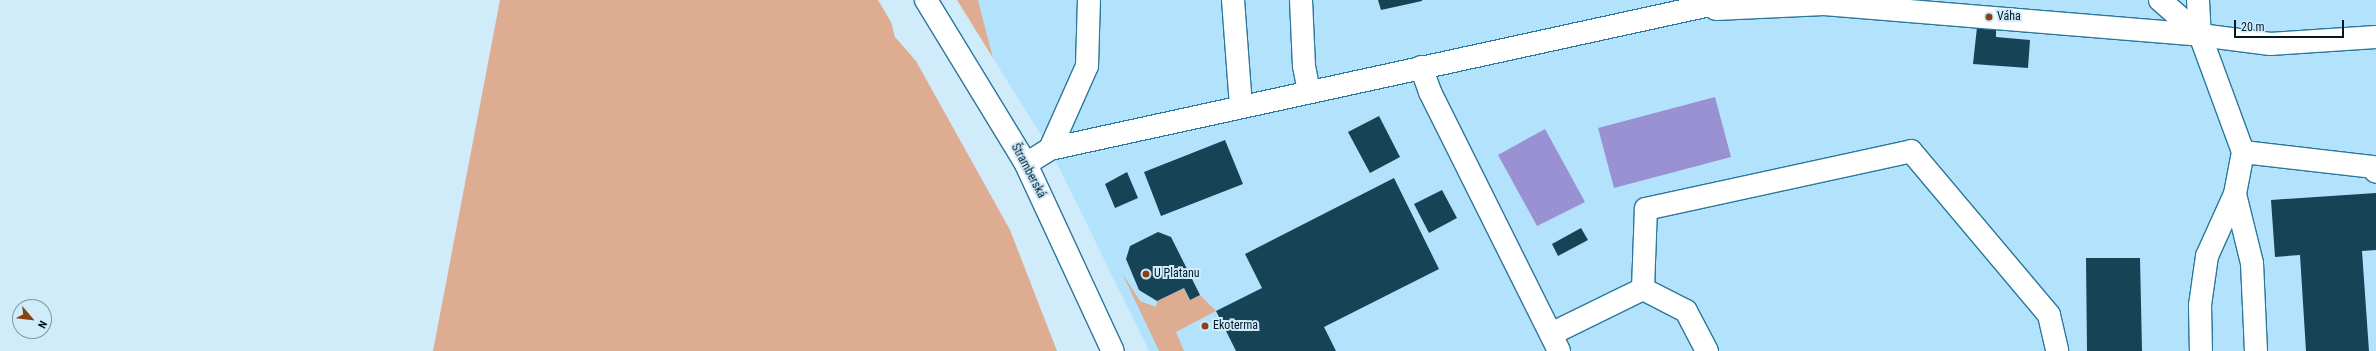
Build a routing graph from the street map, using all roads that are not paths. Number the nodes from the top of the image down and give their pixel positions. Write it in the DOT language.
graph roads {
  1 [pos="926,0"];
  2 [pos="1089,0"];
  3 [pos="1234,0"];
  4 [pos="1301,0"];
  5 [pos="1733,0"];
  6 [pos="2160,0"];
  7 [pos="2198,0"];
  8 [pos="1675,5"];
  9 [pos="2200,35"];
  10 [pos="2376,37"];
  11 [pos="1421,67"];
  12 [pos="1309,91"];
  13 [pos="1241,107"];
  14 [pos="1050,149"];
  15 [pos="2243,152"];
  16 [pos="1026,164"];
  17 [pos="2376,172"];
  18 [pos="2235,194"];
  19 [pos="1643,289"];
  20 [pos="1555,342"];
  21 [pos="1113,351"];
  22 [pos="1707,351"];
  23 [pos="2057,351"];
  24 [pos="2201,351"];
  25 [pos="2256,351"];
  1 -- 16 [label="street, Štramberská"];
  2 -- 14 [label="street"];
  3 -- 13 [label="street"];
  4 -- 12 [label="street"];
  5 -- 8 [label="street"];
  6 -- 9 [label="street"];
  7 -- 9 [label="street"];
  8 -- 9 [label="street"];
  8 -- 11 [label="street"];
  9 -- 10 [label="street"];
  9 -- 15 [label="street"];
  11 -- 12 [label="street"];
  11 -- 20 [label="street"];
  12 -- 13 [label="street"];
  13 -- 14 [label="street"];
  14 -- 16 [label="street"];
  15 -- 17 [label="street"];
  15 -- 18 [label="street"];
  16 -- 21 [label="street, Štramberská"];
  18 -- 24 [label="street"];
  18 -- 25 [label="street"];
  19 -- 20 [label="street"];
  19 -- 22 [label="street"];
  19 -- 23 [label="street"];
}
